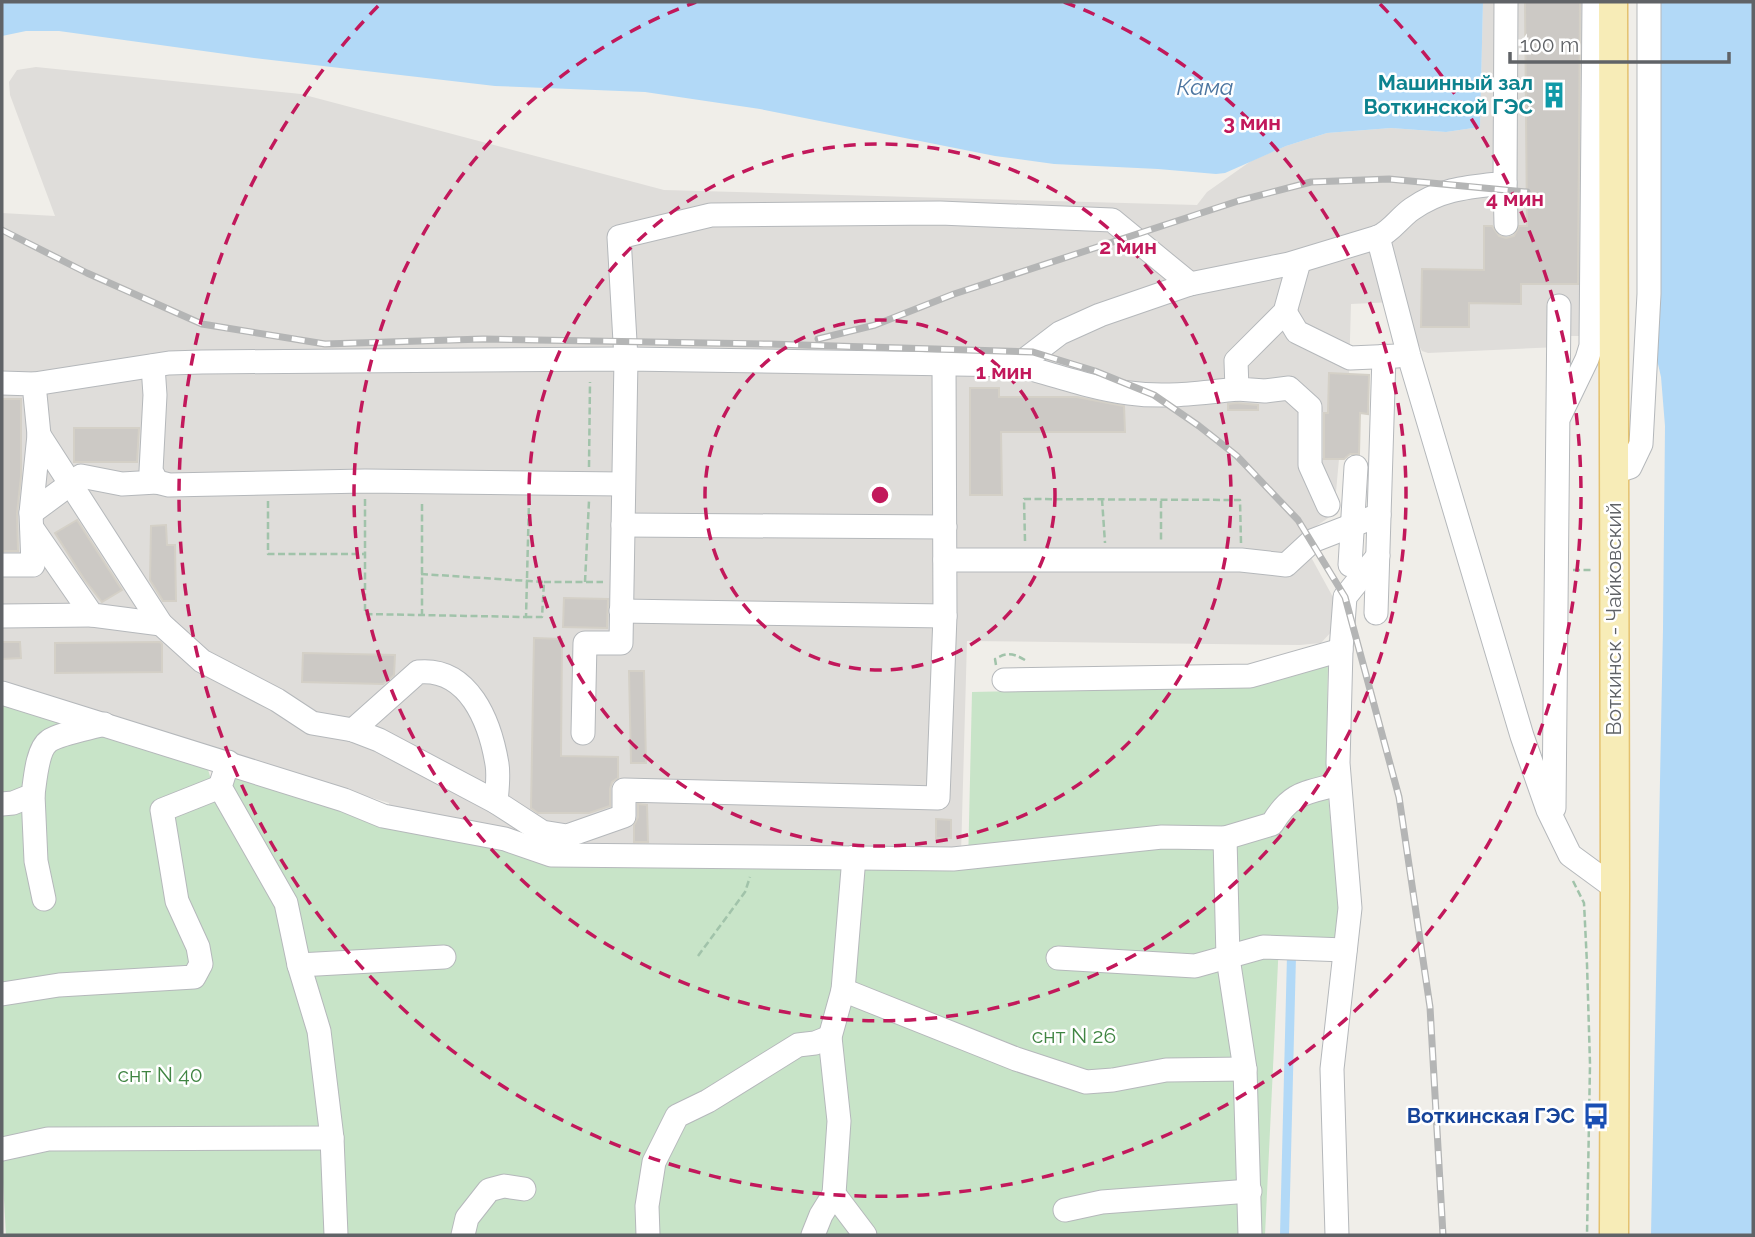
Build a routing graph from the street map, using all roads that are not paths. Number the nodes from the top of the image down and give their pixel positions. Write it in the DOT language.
graph roads {
  1 [pos="1506,2"];
  2 [pos="1594,2"];
  3 [pos="1613,2"];
  4 [pos="1650,2"];
  5 [pos="1505,183"];
  6 [pos="1506,224"];
  7 [pos="1378,237"];
  8 [pos="1299,261"];
  9 [pos="1190,284"];
  10 [pos="1559,306"];
  11 [pos="1285,312"];
  12 [pos="1384,356"];
  13 [pos="1409,356"];
  14 [pos="626,359"];
  15 [pos="944,365"];
  16 [pos="1018,365"];
  17 [pos="153,366"];
  18 [pos="2,383"];
  19 [pos="34,384"];
  20 [pos="1237,389"];
  21 [pos="1557,421"];
  22 [pos="39,435"];
  23 [pos="1356,467"];
  24 [pos="1614,472"];
  25 [pos="157,482"];
  26 [pos="70,484"];
  27 [pos="623,484"];
  28 [pos="1328,505"];
  29 [pos="1379,515"];
  30 [pos="32,520"];
  31 [pos="623,525"];
  32 [pos="1353,525"];
  33 [pos="945,527"];
  34 [pos="1378,556"];
  35 [pos="945,560"];
  36 [pos="2,565"];
  37 [pos="1350,565"];
  38 [pos="621,611"];
  39 [pos="1376,613"];
  40 [pos="92,615"];
  41 [pos="2,616"];
  42 [pos="944,616"];
  43 [pos="161,624"];
  44 [pos="1341,650"];
  45 [pos="1004,680"];
  46 [pos="2,693"];
  47 [pos="104,724"];
  48 [pos="353,730"];
  49 [pos="583,733"];
  50 [pos="1554,734"];
  51 [pos="1522,736"];
  52 [pos="228,762"];
  53 [pos="1339,784"];
  54 [pos="220,787"];
  55 [pos="33,795"];
  56 [pos="496,802"];
  57 [pos="2,804"];
  58 [pos="1553,822"];
  59 [pos="1225,838"];
  60 [pos="854,857"];
  61 [pos="1615,888"];
  62 [pos="44,898"];
  63 [pos="1345,950"];
  64 [pos="443,957"];
  65 [pos="1058,958"];
  66 [pos="1228,958"];
  67 [pos="299,965"];
  68 [pos="842,990"];
  69 [pos="2,994"];
  70 [pos="830,1037"];
  71 [pos="1245,1069"];
  72 [pos="332,1138"];
  73 [pos="2,1149"];
  74 [pos="524,1189"];
  75 [pos="1250,1191"];
  76 [pos="834,1194"];
  77 [pos="1065,1210"];
  78 [pos="336,1235"];
  79 [pos="463,1235"];
  80 [pos="648,1235"];
  81 [pos="813,1235"];
  82 [pos="865,1235"];
  83 [pos="1250,1235"];
  84 [pos="1337,1235"];
  85 [pos="1614,1235"];
  1 -- 5 [label="lane"];
  2 -- 21 [label="lane"];
  3 -- 24 [label="main road, Воткинск - Чайковский"];
  4 -- 24 [label="lane"];
  5 -- 6 [label="lane"];
  5 -- 7 [label="lane"];
  7 -- 8 [label="lane"];
  7 -- 13 [label="lane"];
  8 -- 9 [label="lane"];
  8 -- 11 [label="lane"];
  9 -- 14 [label="lane"];
  9 -- 16 [label="lane"];
  10 -- 21 [label="lane"];
  11 -- 12 [label="lane"];
  11 -- 20 [label="lane"];
  12 -- 13 [label="lane"];
  12 -- 29 [label="lane"];
  13 -- 51 [label="lane"];
  14 -- 15 [label="lane"];
  14 -- 17 [label="lane"];
  14 -- 27 [label="lane"];
  15 -- 16 [label="lane"];
  15 -- 33 [label="lane"];
  16 -- 20 [label="lane"];
  17 -- 19 [label="lane"];
  17 -- 25 [label="lane"];
  18 -- 19 [label="lane"];
  19 -- 22 [label="lane"];
  20 -- 28 [label="lane"];
  21 -- 50 [label="lane"];
  22 -- 26 [label="lane"];
  22 -- 30 [label="lane"];
  23 -- 32 [label="lane"];
  24 -- 61 [label="main road, Воткинск - Чайковский"];
  25 -- 26 [label="lane"];
  25 -- 27 [label="lane"];
  26 -- 30 [label="lane"];
  26 -- 43 [label="lane"];
  27 -- 31 [label="lane"];
  29 -- 32 [label="lane"];
  29 -- 34 [label="lane"];
  30 -- 36 [label="lane"];
  30 -- 40 [label="lane"];
  31 -- 33 [label="lane"];
  31 -- 38 [label="lane"];
  32 -- 35 [label="lane"];
  32 -- 37 [label="lane"];
  33 -- 35 [label="lane"];
  34 -- 39 [label="lane"];
  34 -- 44 [label="lane"];
  35 -- 42 [label="lane"];
  38 -- 42 [label="lane"];
  38 -- 49 [label="lane"];
  40 -- 41 [label="lane"];
  40 -- 43 [label="lane"];
  42 -- 56 [label="lane"];
  43 -- 48 [label="lane"];
  44 -- 45 [label="lane"];
  44 -- 53 [label="lane"];
  46 -- 47 [label="lane"];
  47 -- 52 [label="lane"];
  47 -- 55 [label="lane"];
  48 -- 56 [label="lane"];
  48 -- 56 [label="lane"];
  50 -- 51 [label="lane"];
  50 -- 58 [label="lane"];
  51 -- 58 [label="lane"];
  52 -- 54 [label="lane"];
  52 -- 60 [label="lane"];
  53 -- 59 [label="lane"];
  53 -- 63 [label="lane"];
  54 -- 67 [label="lane"];
  54 -- 69 [label="lane"];
  55 -- 57 [label="lane"];
  55 -- 62 [label="lane"];
  58 -- 61 [label="lane"];
  59 -- 60 [label="lane"];
  59 -- 66 [label="lane"];
  60 -- 68 [label="lane"];
  61 -- 85 [label="main road, Воткинск - Чайковский"];
  63 -- 66 [label="lane"];
  63 -- 84 [label="lane"];
  64 -- 67 [label="lane"];
  65 -- 66 [label="lane"];
  66 -- 71 [label="lane"];
  67 -- 72 [label="lane"];
  68 -- 70 [label="lane"];
  68 -- 71 [label="lane"];
  70 -- 76 [label="lane"];
  70 -- 80 [label="lane"];
  71 -- 75 [label="lane"];
  72 -- 73 [label="lane"];
  72 -- 78 [label="lane"];
  74 -- 79 [label="lane"];
  75 -- 77 [label="lane"];
  75 -- 83 [label="lane"];
  76 -- 81 [label="lane"];
  76 -- 82 [label="lane"];
}
